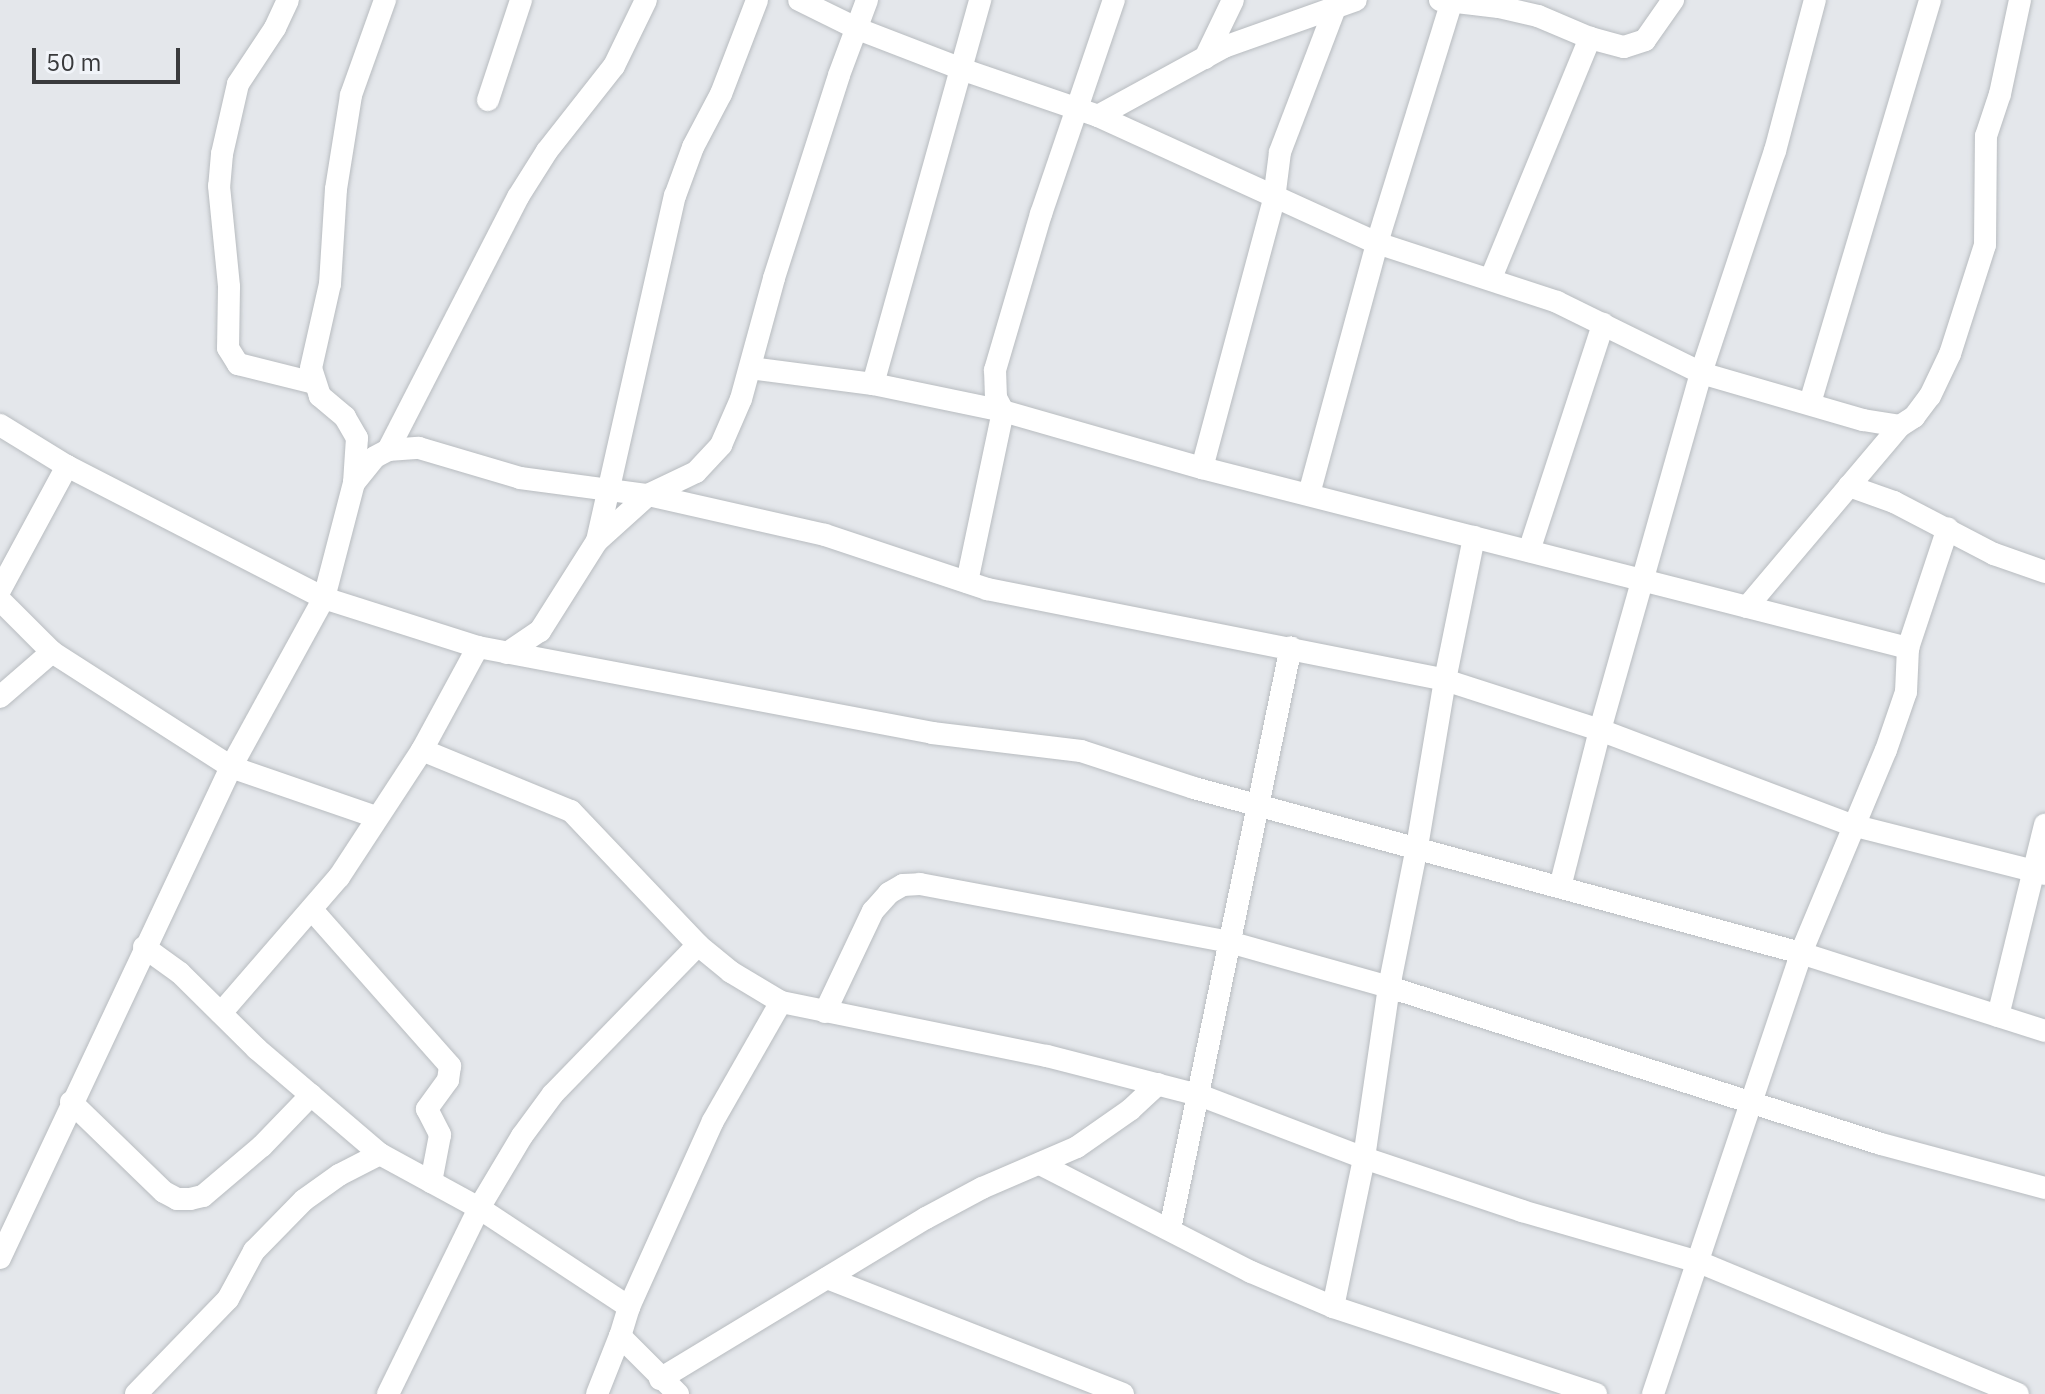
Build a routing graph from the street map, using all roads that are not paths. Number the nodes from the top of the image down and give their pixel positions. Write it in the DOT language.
graph roads {
  1 [pos="288,0"];
  2 [pos="385,0"];
  3 [pos="521,0"];
  4 [pos="646,0"];
  5 [pos="757,0"];
  6 [pos="799,0"];
  7 [pos="867,0"];
  8 [pos="980,0"];
  9 [pos="1114,0"];
  10 [pos="1233,0"];
  11 [pos="1673,0"];
  12 [pos="1815,0"];
  13 [pos="1930,0"];
  14 [pos="2020,0"];
  15 [pos="1447,1"];
  16 [pos="1346,3"];
  17 [pos="858,29"];
  18 [pos="1590,38"];
  19 [pos="1205,58"];
  20 [pos="964,70"];
  21 [pos="488,100"];
  22 [pos="1087,112"];
  23 [pos="1274,199"];
  24 [pos="1377,243"];
  25 [pos="1491,278"];
  26 [pos="1603,324"];
  27 [pos="750,368"];
  28 [pos="1701,373"];
  29 [pos="314,383"];
  30 [pos="873,384"];
  31 [pos="1810,403"];
  32 [pos="1003,411"];
  33 [pos="0,425"];
  34 [pos="1900,426"];
  35 [pos="388,450"];
  36 [pos="67,466"];
  37 [pos="1202,468"];
  38 [pos="354,483"];
  39 [pos="1849,486"];
  40 [pos="608,491"];
  41 [pos="1309,494"];
  42 [pos="648,495"];
  43 [pos="1948,528"];
  44 [pos="1474,537"];
  45 [pos="597,541"];
  46 [pos="1529,551"];
  47 [pos="2045,572"];
  48 [pos="1644,579"];
  49 [pos="967,582"];
  50 [pos="0,590"];
  51 [pos="324,598"];
  52 [pos="0,600"];
  53 [pos="1747,607"];
  54 [pos="478,647"];
  55 [pos="1291,647"];
  56 [pos="1908,648"];
  57 [pos="52,652"];
  58 [pos="507,653"];
  59 [pos="1445,680"];
  60 [pos="0,697"];
  61 [pos="1600,730"];
  62 [pos="422,750"];
  63 [pos="231,767"];
  64 [pos="1258,804"];
  65 [pos="376,817"];
  66 [pos="1852,825"];
  67 [pos="2045,825"];
  68 [pos="1417,847"];
  69 [pos="2040,872"];
  70 [pos="1560,887"];
  71 [pos="313,911"];
  72 [pos="1229,942"];
  73 [pos="698,945"];
  74 [pos="144,947"];
  75 [pos="1801,953"];
  76 [pos="1389,987"];
  77 [pos="781,1002"];
  78 [pos="825,1012"];
  79 [pos="221,1013"];
  80 [pos="1998,1016"];
  81 [pos="2045,1031"];
  82 [pos="1158,1084"];
  83 [pos="311,1095"];
  84 [pos="1199,1095"];
  85 [pos="1752,1100"];
  86 [pos="71,1102"];
  87 [pos="380,1154"];
  88 [pos="1364,1158"];
  89 [pos="1040,1164"];
  90 [pos="431,1182"];
  91 [pos="2045,1188"];
  92 [pos="479,1208"];
  93 [pos="1170,1229"];
  94 [pos="0,1258"];
  95 [pos="1699,1262"];
  96 [pos="827,1278"];
  97 [pos="629,1307"];
  98 [pos="1333,1307"];
  99 [pos="620,1336"];
  100 [pos="660,1379"];
  101 [pos="136,1394"];
  102 [pos="388,1394"];
  103 [pos="597,1394"];
  104 [pos="678,1394"];
  105 [pos="1123,1394"];
  106 [pos="1596,1394"];
  107 [pos="1653,1394"];
  108 [pos="2018,1394"];
  1 -- 29 [label="street"];
  2 -- 29 [label="street"];
  3 -- 21 [label="street"];
  4 -- 35 [label="street"];
  5 -- 40 [label="street"];
  6 -- 17 [label="street"];
  7 -- 17 [label="street"];
  8 -- 20 [label="street"];
  9 -- 22 [label="street"];
  10 -- 19 [label="street"];
  11 -- 18 [label="street"];
  12 -- 28 [label="street"];
  13 -- 31 [label="street"];
  14 -- 34 [label="street"];
  15 -- 18 [label="street"];
  15 -- 24 [label="street"];
  16 -- 19 [label="street"];
  16 -- 23 [label="street"];
  17 -- 20 [label="street"];
  17 -- 27 [label="street"];
  18 -- 25 [label="street"];
  19 -- 22 [label="street"];
  20 -- 22 [label="street"];
  20 -- 30 [label="street"];
  22 -- 23 [label="street"];
  22 -- 32 [label="street"];
  23 -- 24 [label="street"];
  23 -- 37 [label="street"];
  24 -- 25 [label="street"];
  24 -- 41 [label="street"];
  25 -- 26 [label="street"];
  26 -- 28 [label="street"];
  26 -- 46 [label="street"];
  27 -- 30 [label="street"];
  27 -- 42 [label="street"];
  28 -- 31 [label="street"];
  28 -- 48 [label="street"];
  29 -- 38 [label="street"];
  30 -- 32 [label="street"];
  31 -- 34 [label="street"];
  32 -- 37 [label="street"];
  32 -- 49 [label="street"];
  33 -- 36 [label="street"];
  34 -- 39 [label="street"];
  35 -- 38 [label="street"];
  35 -- 40 [label="street"];
  36 -- 50 [label="street"];
  36 -- 51 [label="street"];
  37 -- 41 [label="street"];
  38 -- 51 [label="street"];
  39 -- 43 [label="street"];
  39 -- 53 [label="street"];
  40 -- 42 [label="street"];
  40 -- 45 [label="street"];
  41 -- 44 [label="street"];
  42 -- 45 [label="street"];
  42 -- 49 [label="street"];
  43 -- 47 [label="street"];
  43 -- 56 [label="street"];
  44 -- 46 [label="street"];
  44 -- 59 [label="street"];
  45 -- 58 [label="street"];
  46 -- 48 [label="street"];
  48 -- 53 [label="street"];
  48 -- 61 [label="street"];
  49 -- 55 [label="street"];
  51 -- 54 [label="street"];
  51 -- 63 [label="street"];
  52 -- 57 [label="street"];
  53 -- 56 [label="street"];
  54 -- 58 [label="street"];
  54 -- 62 [label="street"];
  55 -- 59 [label="street"];
  55 -- 64 [label="street"];
  56 -- 66 [label="street"];
  57 -- 60 [label="street"];
  57 -- 63 [label="street"];
  58 -- 64 [label="street"];
  59 -- 61 [label="street"];
  59 -- 68 [label="street"];
  61 -- 66 [label="street"];
  61 -- 70 [label="street"];
  62 -- 65 [label="street"];
  62 -- 73 [label="street"];
  63 -- 65 [label="street"];
  63 -- 74 [label="street"];
  64 -- 68 [label="street"];
  64 -- 72 [label="street"];
  65 -- 71 [label="street"];
  66 -- 69 [label="street"];
  66 -- 75 [label="street"];
  67 -- 69 [label="street"];
  68 -- 70 [label="street"];
  68 -- 76 [label="street"];
  69 -- 80 [label="street"];
  70 -- 75 [label="street"];
  71 -- 79 [label="street"];
  71 -- 90 [label="street"];
  72 -- 76 [label="street"];
  72 -- 78 [label="street"];
  72 -- 84 [label="street"];
  73 -- 77 [label="street"];
  73 -- 92 [label="street"];
  74 -- 79 [label="street"];
  74 -- 86 [label="street"];
  75 -- 80 [label="street"];
  75 -- 85 [label="street"];
  76 -- 85 [label="street"];
  76 -- 88 [label="street"];
  77 -- 78 [label="street"];
  77 -- 97 [label="street"];
  78 -- 82 [label="street"];
  79 -- 83 [label="street"];
  80 -- 81 [label="street"];
  82 -- 84 [label="street"];
  82 -- 89 [label="street"];
  83 -- 86 [label="street"];
  83 -- 87 [label="street"];
  84 -- 88 [label="street"];
  84 -- 93 [label="street"];
  85 -- 91 [label="street"];
  85 -- 95 [label="street"];
  86 -- 94 [label="street"];
  87 -- 90 [label="street"];
  87 -- 101 [label="street"];
  88 -- 95 [label="street"];
  88 -- 98 [label="street"];
  89 -- 93 [label="street"];
  89 -- 96 [label="street"];
  90 -- 92 [label="street"];
  92 -- 97 [label="street"];
  92 -- 102 [label="street"];
  93 -- 98 [label="street"];
  95 -- 107 [label="street"];
  95 -- 108 [label="street"];
  96 -- 100 [label="street"];
  96 -- 105 [label="street"];
  97 -- 99 [label="street"];
  98 -- 106 [label="street"];
  99 -- 100 [label="street"];
  99 -- 103 [label="street"];
  100 -- 104 [label="street"];
}
